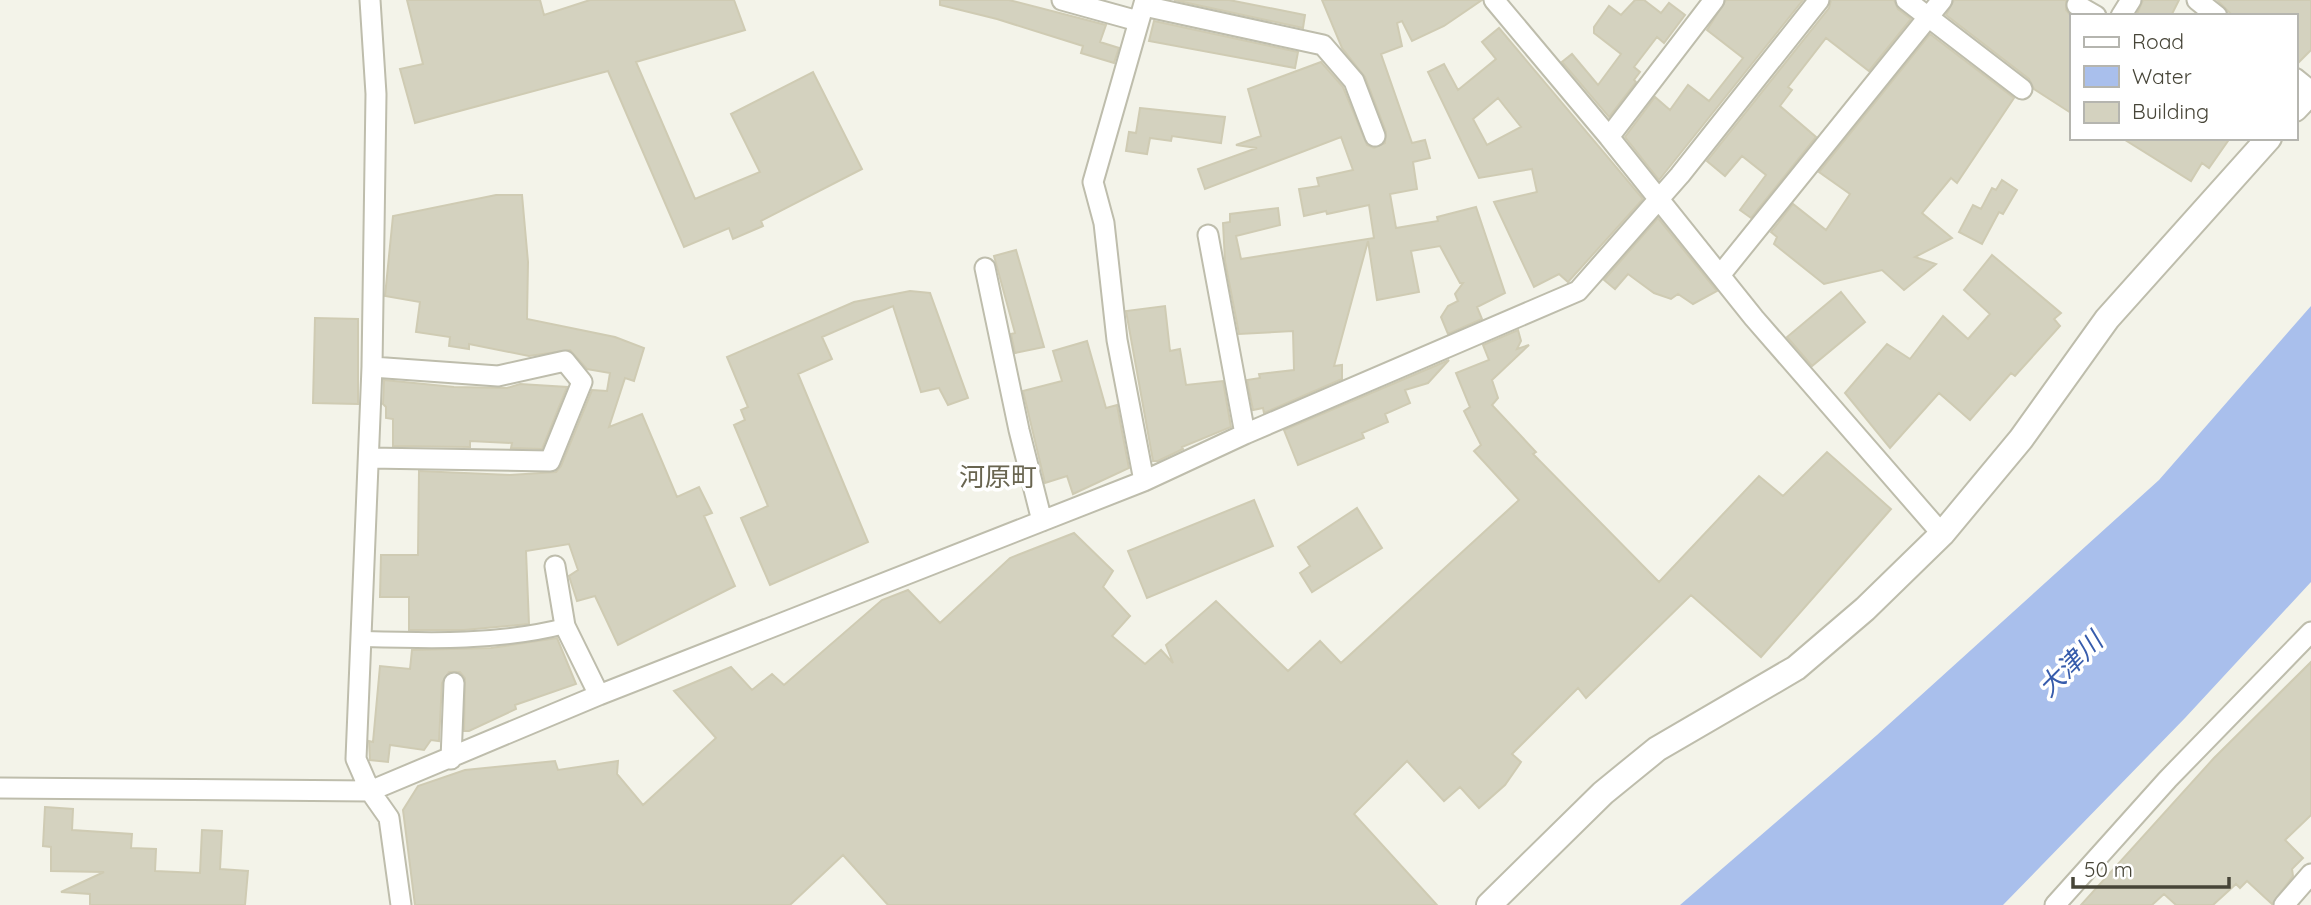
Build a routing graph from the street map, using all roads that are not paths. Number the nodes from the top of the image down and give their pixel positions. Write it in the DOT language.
graph roads {
  1 [pos="370,0"];
  2 [pos="1062,0"];
  3 [pos="1494,0"];
  4 [pos="1714,0"];
  5 [pos="1819,0"];
  6 [pos="1906,0"];
  7 [pos="1942,0"];
  8 [pos="2197,0"];
  9 [pos="2077,5"];
  10 [pos="1142,9"];
  11 [pos="2093,14"];
  12 [pos="2214,14"];
  13 [pos="1928,18"];
  14 [pos="2297,80"];
  15 [pos="2022,89"];
  16 [pos="2311,92"];
  17 [pos="2297,108"];
  18 [pos="1376,136"];
  19 [pos="1609,137"];
  20 [pos="2267,140"];
  21 [pos="1659,199"];
  22 [pos="1208,235"];
  23 [pos="985,268"];
  24 [pos="1721,274"];
  25 [pos="372,367"];
  26 [pos="1245,433"];
  27 [pos="369,458"];
  28 [pos="1144,481"];
  29 [pos="1042,521"];
  30 [pos="1942,534"];
  31 [pos="555,566"];
  32 [pos="565,626"];
  33 [pos="2311,632"];
  34 [pos="363,639"];
  35 [pos="454,682"];
  36 [pos="599,695"];
  37 [pos="451,759"];
  38 [pos="0,788"];
  39 [pos="370,791"];
  40 [pos="2310,877"];
  41 [pos="401,905"];
  42 [pos="1489,905"];
  43 [pos="2055,905"];
  44 [pos="2284,905"];
  1 -- 25 [label="street"];
  2 -- 10 [label="street"];
  3 -- 19 [label="street"];
  4 -- 19 [label="street"];
  5 -- 21 [label="street"];
  6 -- 13 [label="street"];
  7 -- 13 [label="street"];
  8 -- 12 [label="street"];
  9 -- 11 [label="street"];
  10 -- 18 [label="street"];
  10 -- 28 [label="street"];
  13 -- 15 [label="street"];
  13 -- 24 [label="street"];
  14 -- 16 [label="street"];
  16 -- 17 [label="street"];
  19 -- 21 [label="street"];
  20 -- 30 [label="street"];
  21 -- 24 [label="street"];
  21 -- 26 [label="street"];
  22 -- 26 [label="street"];
  23 -- 29 [label="street"];
  24 -- 30 [label="street"];
  25 -- 27 [label="street"];
  25 -- 27 [label="street"];
  26 -- 28 [label="street"];
  27 -- 34 [label="street"];
  28 -- 29 [label="street"];
  29 -- 36 [label="street"];
  30 -- 42 [label="street"];
  31 -- 32 [label="street"];
  32 -- 34 [label="street"];
  32 -- 36 [label="street"];
  33 -- 43 [label="street"];
  34 -- 39 [label="street"];
  35 -- 37 [label="street"];
  36 -- 37 [label="street"];
  37 -- 39 [label="street"];
  38 -- 39 [label="street"];
  39 -- 41 [label="street"];
  40 -- 44 [label="street"];
}
